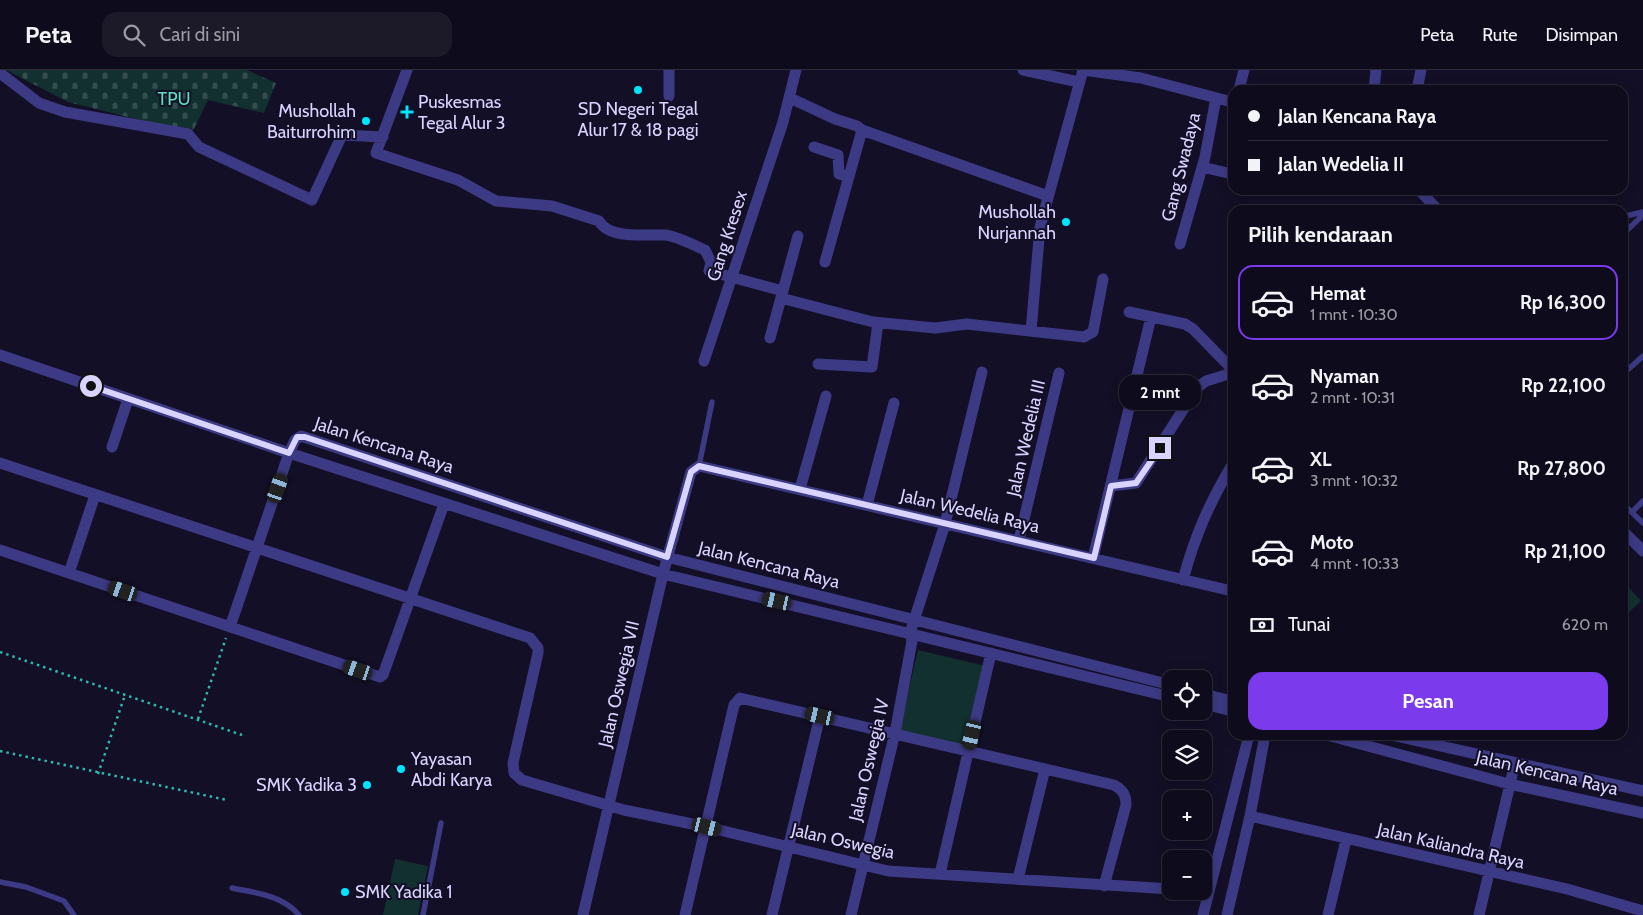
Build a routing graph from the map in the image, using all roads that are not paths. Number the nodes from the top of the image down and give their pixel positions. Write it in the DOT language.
graph roads {
  1 [pos="407,70"];
  2 [pos="670,70"];
  3 [pos="796,70"];
  4 [pos="1023,70"];
  5 [pos="1244,70"];
  6 [pos="1376,70"];
  7 [pos="1421,70"];
  8 [pos="0,74"];
  9 [pos="1082,74"];
  10 [pos="1240,85"];
  11 [pos="1374,85"];
  12 [pos="1418,85"];
  13 [pos="669,96"];
  14 [pos="790,98"];
  15 [pos="1216,98"];
  16 [pos="1228,101"];
  17 [pos="862,130"];
  18 [pos="382,137"];
  19 [pos="814,147"];
  20 [pos="1202,167"];
  21 [pos="1228,173"];
  22 [pos="849,177"];
  23 [pos="1424,195"];
  24 [pos="1048,196"];
  25 [pos="1433,205"];
  26 [pos="1643,214"];
  27 [pos="1628,216"];
  28 [pos="1628,229"];
  29 [pos="798,236"];
  30 [pos="1180,244"];
  31 [pos="825,262"];
  32 [pos="732,277"];
  33 [pos="1103,279"];
  34 [pos="782,295"];
  35 [pos="1129,312"];
  36 [pos="1151,317"];
  37 [pos="878,323"];
  38 [pos="1032,331"];
  39 [pos="770,338"];
  40 [pos="0,356"];
  41 [pos="1643,356"];
  42 [pos="704,361"];
  43 [pos="818,364"];
  44 [pos="1228,365"];
  45 [pos="1628,370"];
  46 [pos="982,372"];
  47 [pos="1059,373"];
  48 [pos="1228,374"];
  49 [pos="826,396"];
  50 [pos="128,399"];
  51 [pos="712,402"];
  52 [pos="894,403"];
  53 [pos="112,447"];
  54 [pos="289,453"];
  55 [pos="0,463"];
  56 [pos="699,466"];
  57 [pos="1228,472"];
  58 [pos="1111,486"];
  59 [pos="800,489"];
  60 [pos="96,495"];
  61 [pos="1643,501"];
  62 [pos="444,504"];
  63 [pos="867,505"];
  64 [pos="1628,508"];
  65 [pos="1632,512"];
  66 [pos="1643,523"];
  67 [pos="945,524"];
  68 [pos="1628,536"];
  69 [pos="1019,540"];
  70 [pos="257,549"];
  71 [pos="0,550"];
  72 [pos="1643,550"];
  73 [pos="667,557"];
  74 [pos="1094,558"];
  75 [pos="69,573"];
  76 [pos="662,574"];
  77 [pos="1183,580"];
  78 [pos="1228,590"];
  79 [pos="410,600"];
  80 [pos="917,618"];
  81 [pos="230,627"];
  82 [pos="913,636"];
  83 [pos="991,653"];
  84 [pos="1162,684"];
  85 [pos="1162,695"];
  86 [pos="1212,696"];
  87 [pos="1228,700"];
  88 [pos="1212,706"];
  89 [pos="1228,710"];
  90 [pos="820,716"];
  91 [pos="895,733"];
  92 [pos="1248,740"];
  93 [pos="1264,740"];
  94 [pos="1346,740"];
  95 [pos="1413,740"];
  96 [pos="968,751"];
  97 [pos="1515,763"];
  98 [pos="1045,769"];
  99 [pos="1510,784"];
  100 [pos="1643,791"];
  101 [pos="610,806"];
  102 [pos="1643,813"];
  103 [pos="1250,816"];
  104 [pos="441,823"];
  105 [pos="707,827"];
  106 [pos="1346,840"];
  107 [pos="789,847"];
  108 [pos="863,866"];
  109 [pos="1212,869"];
  110 [pos="1489,873"];
  111 [pos="940,874"];
  112 [pos="1018,879"];
  113 [pos="0,882"];
  114 [pos="1104,886"];
  115 [pos="232,888"];
  116 [pos="1162,889"];
  117 [pos="1205,900"];
  118 [pos="1638,912"];
  119 [pos="1330,914"];
  120 [pos="74,915"];
  121 [pos="299,915"];
  122 [pos="423,915"];
  123 [pos="582,915"];
  124 [pos="685,915"];
  125 [pos="772,915"];
  126 [pos="851,915"];
  127 [pos="1203,915"];
  128 [pos="1227,915"];
  129 [pos="1479,915"];
  1 -- 18 [label="street"];
  2 -- 13 [label="street"];
  3 -- 14 [label="street, Gang Kresex"];
  4 -- 9 [label="street"];
  5 -- 10 [label="street"];
  6 -- 11 [label="street"];
  7 -- 12 [label="street"];
  8 -- 18 [label="street"];
  9 -- 15 [label="street"];
  9 -- 24 [label="street"];
  14 -- 17 [label="street"];
  14 -- 32 [label="street, Gang Kresex"];
  15 -- 16 [label="street"];
  15 -- 20 [label="street, Gang Swadaya"];
  17 -- 22 [label="street"];
  17 -- 24 [label="street"];
  18 -- 32 [label="street"];
  19 -- 22 [label="street"];
  20 -- 21 [label="street"];
  20 -- 30 [label="street, Gang Swadaya"];
  22 -- 31 [label="street"];
  23 -- 25 [label="street"];
  24 -- 38 [label="street"];
  26 -- 27 [label="lane"];
  26 -- 28 [label="lane"];
  29 -- 34 [label="street"];
  32 -- 34 [label="street"];
  32 -- 42 [label="street, Gang Kresex"];
  33 -- 38 [label="street"];
  34 -- 37 [label="street"];
  34 -- 39 [label="street"];
  35 -- 36 [label="street"];
  36 -- 44 [label="street"];
  36 -- 58 [label="street"];
  37 -- 38 [label="street"];
  37 -- 43 [label="street"];
  40 -- 50 [label="street, Jalan Kencana Raya"];
  41 -- 45 [label="lane"];
  46 -- 67 [label="street, Jalan Oswegia IV"];
  47 -- 69 [label="street, Jalan Wedelia III"];
  48 -- 58 [label="street"];
  49 -- 59 [label="street"];
  50 -- 53 [label="street"];
  50 -- 54 [label="street, Jalan Kencana Raya"];
  51 -- 56 [label="lane"];
  52 -- 63 [label="street"];
  54 -- 62 [label="street, Jalan Kencana Raya"];
  54 -- 70 [label="street"];
  54 -- 73 [label="street, Jalan Kencana Raya"];
  55 -- 60 [label="street"];
  56 -- 59 [label="street, Jalan Wedelia Raya"];
  56 -- 73 [label="street, Jalan Oswegia VII"];
  57 -- 77 [label="street"];
  58 -- 74 [label="street"];
  59 -- 63 [label="street, Jalan Wedelia Raya"];
  60 -- 70 [label="street"];
  60 -- 75 [label="street"];
  61 -- 65 [label="lane"];
  62 -- 76 [label="street, Jalan Kencana Raya"];
  62 -- 79 [label="street"];
  63 -- 67 [label="street, Jalan Wedelia Raya"];
  64 -- 65 [label="lane"];
  65 -- 66 [label="lane"];
  67 -- 69 [label="street, Jalan Wedelia Raya"];
  67 -- 80 [label="street, Jalan Oswegia IV"];
  68 -- 72 [label="street"];
  69 -- 74 [label="street, Jalan Wedelia Raya"];
  70 -- 79 [label="street"];
  70 -- 81 [label="street"];
  71 -- 75 [label="street"];
  73 -- 76 [label="street, Jalan Oswegia VII"];
  73 -- 80 [label="street, Jalan Kencana Raya"];
  74 -- 77 [label="street, Jalan Wedelia Raya"];
  75 -- 81 [label="street"];
  76 -- 82 [label="street, Jalan Kencana Raya"];
  76 -- 101 [label="street, Jalan Oswegia VII"];
  77 -- 78 [label="street, Jalan Wedelia Raya"];
  79 -- 81 [label="street"];
  79 -- 101 [label="street, Jalan Oswegia"];
  80 -- 82 [label="street, Jalan Oswegia IV"];
  80 -- 84 [label="street, Jalan Kencana Raya"];
  82 -- 83 [label="street, Jalan Kencana Raya"];
  82 -- 91 [label="street, Jalan Oswegia IV"];
  83 -- 85 [label="street, Jalan Kencana Raya"];
  83 -- 96 [label="street"];
  86 -- 87 [label="street"];
  88 -- 89 [label="street"];
  90 -- 91 [label="street"];
  90 -- 105 [label="street"];
  90 -- 107 [label="street"];
  91 -- 96 [label="street"];
  91 -- 108 [label="street, Jalan Oswegia IV"];
  92 -- 109 [label="street"];
  93 -- 103 [label="street"];
  94 -- 99 [label="street, Jalan Kencana Raya"];
  95 -- 97 [label="street, Jalan Kencana Raya"];
  96 -- 98 [label="street"];
  96 -- 111 [label="street"];
  97 -- 99 [label="street"];
  97 -- 100 [label="street, Jalan Kencana Raya"];
  98 -- 112 [label="street"];
  98 -- 114 [label="street"];
  99 -- 102 [label="street, Jalan Kencana Raya"];
  99 -- 110 [label="street"];
  101 -- 105 [label="street, Jalan Oswegia"];
  101 -- 123 [label="street, Jalan Oswegia VII"];
  103 -- 106 [label="street, Jalan Kaliandra Raya"];
  103 -- 128 [label="street"];
  104 -- 122 [label="lane"];
  105 -- 107 [label="street, Jalan Oswegia"];
  105 -- 124 [label="street"];
  106 -- 110 [label="street, Jalan Kaliandra Raya"];
  106 -- 119 [label="street"];
  107 -- 108 [label="street, Jalan Oswegia"];
  107 -- 125 [label="street"];
  108 -- 111 [label="street, Jalan Oswegia"];
  108 -- 126 [label="street, Jalan Oswegia IV"];
  110 -- 118 [label="street, Jalan Kaliandra Raya"];
  110 -- 129 [label="street"];
  111 -- 112 [label="street, Jalan Oswegia"];
  112 -- 114 [label="street, Jalan Oswegia"];
  113 -- 120 [label="lane"];
  114 -- 116 [label="street, Jalan Oswegia"];
  115 -- 121 [label="lane"];
  117 -- 127 [label="street"];
}
